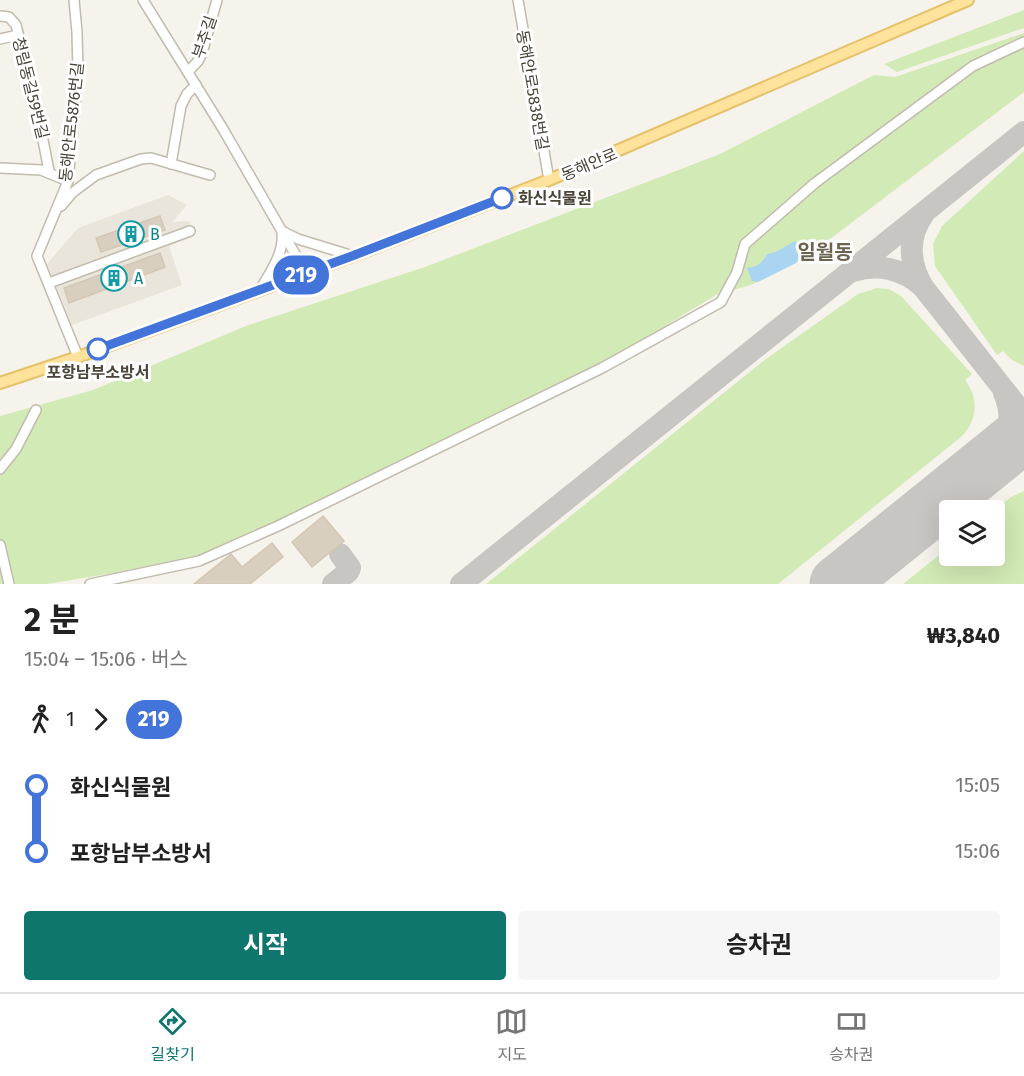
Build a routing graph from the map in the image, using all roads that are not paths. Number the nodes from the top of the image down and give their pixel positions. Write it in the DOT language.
graph roads {
  1 [pos="74,0"];
  2 [pos="143,0"];
  3 [pos="217,0"];
  4 [pos="518,0"];
  5 [pos="968,0"];
  6 [pos="0,16"];
  7 [pos="18,34"];
  8 [pos="0,39"];
  9 [pos="1024,42"];
  10 [pos="188,72"];
  11 [pos="196,85"];
  12 [pos="171,164"];
  13 [pos="0,168"];
  14 [pos="49,171"];
  15 [pos="210,175"];
  16 [pos="549,180"];
  17 [pos="66,184"];
  18 [pos="190,231"];
  19 [pos="282,231"];
  20 [pos="352,256"];
  21 [pos="306,273"];
  22 [pos="49,283"];
  23 [pos="260,290"];
  24 [pos="78,357"];
  25 [pos="0,383"];
  26 [pos="36,410"];
  27 [pos="0,469"];
  28 [pos="0,545"];
  29 [pos="9,584"];
  30 [pos="90,584"];
  1 -- 17 [label="street, 동해안로5876번길"];
  2 -- 10 [label="street"];
  3 -- 10 [label="street, 부추길"];
  4 -- 16 [label="street, 동해안로5838번길"];
  5 -- 16 [label="main road, 동해안로"];
  6 -- 7 [label="street, 청림동길59번길"];
  7 -- 8 [label="street"];
  7 -- 14 [label="street, 청림동길59번길"];
  9 -- 30 [label="street"];
  10 -- 11 [label="street"];
  11 -- 12 [label="street"];
  11 -- 19 [label="street"];
  12 -- 15 [label="street"];
  12 -- 17 [label="street"];
  13 -- 14 [label="street"];
  14 -- 17 [label="street"];
  16 -- 20 [label="main road, 동해안로"];
  17 -- 22 [label="street, 동해안로5876번길"];
  18 -- 22 [label="street"];
  19 -- 20 [label="street"];
  19 -- 21 [label="street"];
  19 -- 23 [label="street"];
  20 -- 21 [label="main road, 동해안로"];
  21 -- 23 [label="main road, 동해안로"];
  22 -- 24 [label="street, 동해안로5876번길"];
  23 -- 24 [label="main road, 동해안로"];
  24 -- 25 [label="main road, 동해안로"];
  26 -- 27 [label="street"];
  28 -- 29 [label="street"];
}
